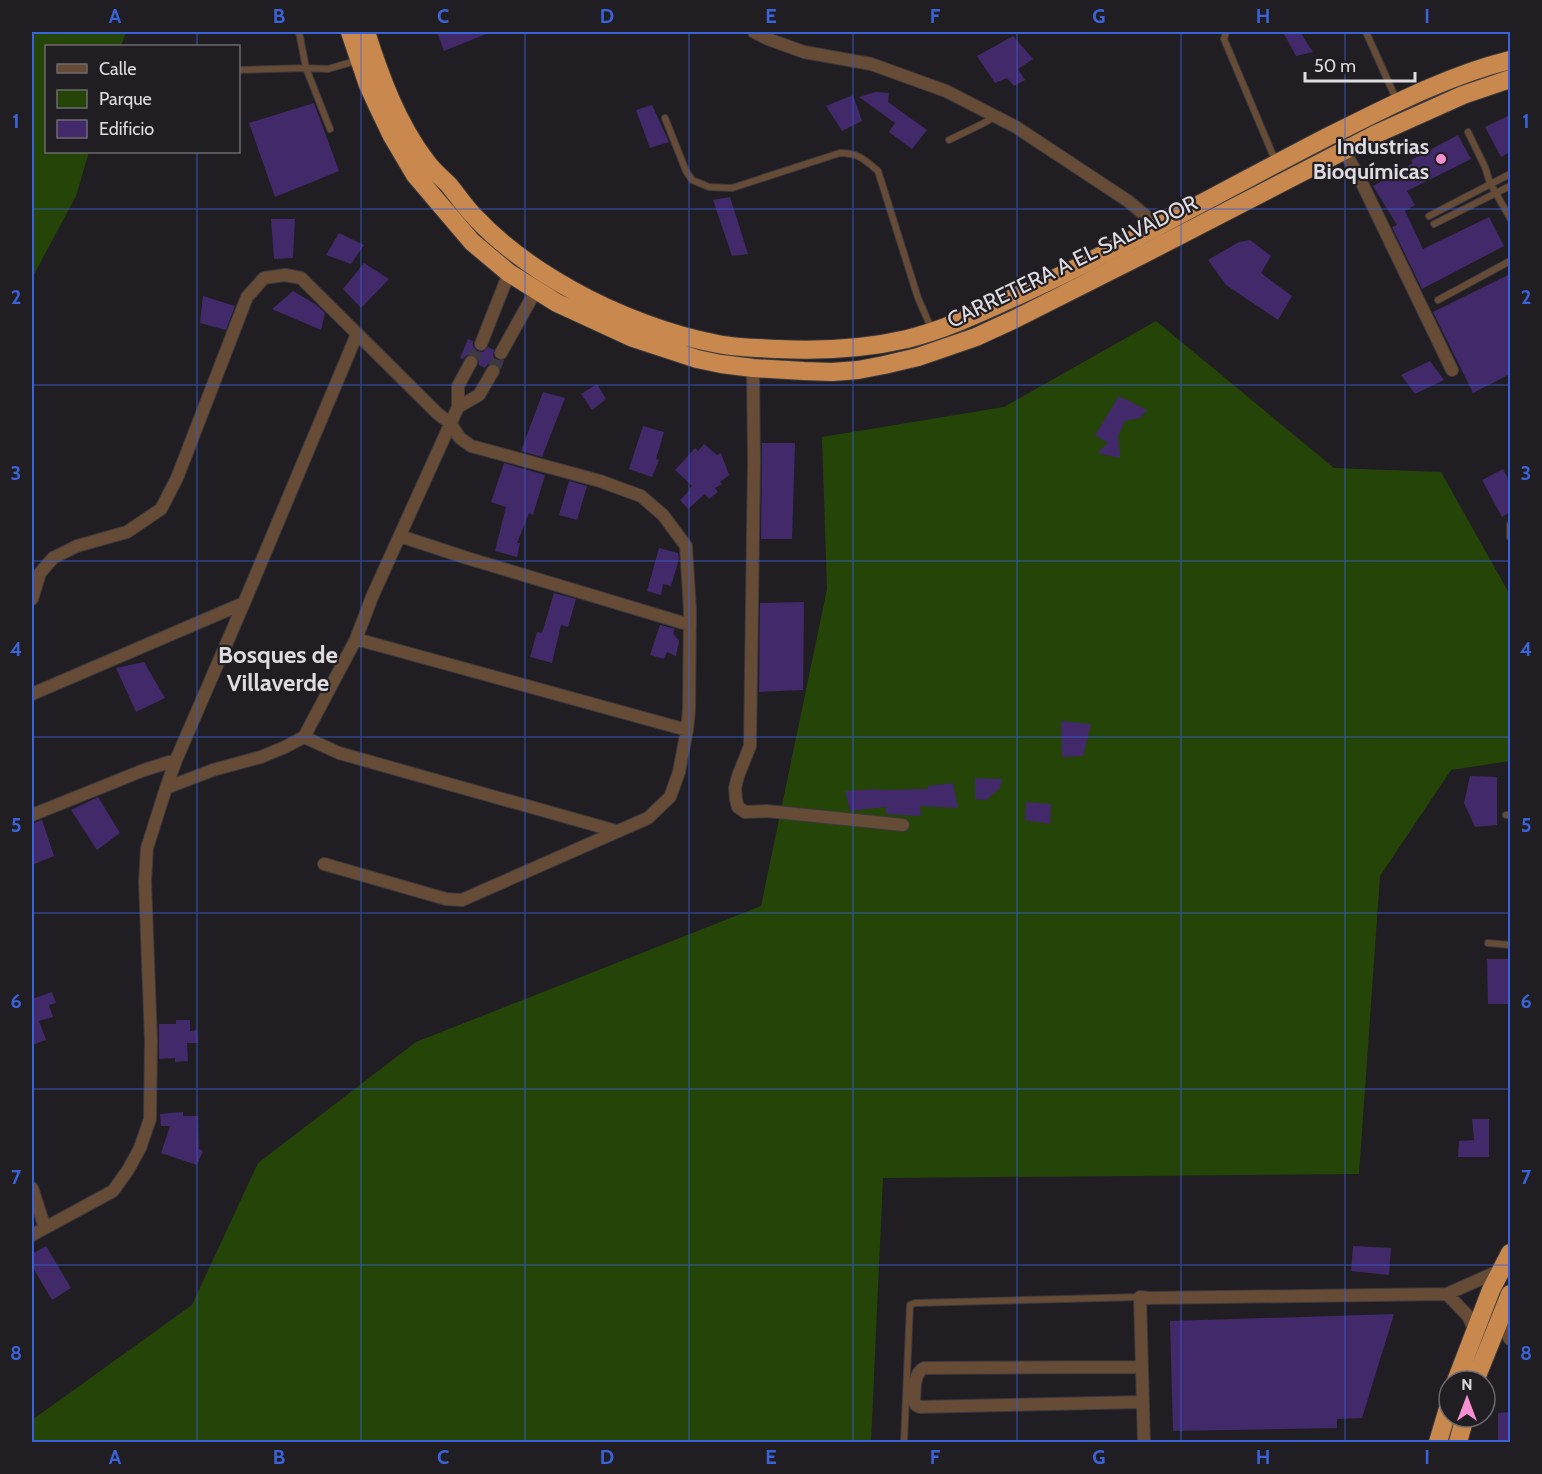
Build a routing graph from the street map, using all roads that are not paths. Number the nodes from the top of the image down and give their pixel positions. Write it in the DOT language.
graph roads {
  1 [pos="299,32"];
  2 [pos="350,32"];
  3 [pos="366,32"];
  4 [pos="754,32"];
  5 [pos="1226,32"];
  6 [pos="1366,32"];
  7 [pos="359,60"];
  8 [pos="1510,60"];
  9 [pos="306,68"];
  10 [pos="240,70"];
  11 [pos="1510,79"];
  12 [pos="1398,102"];
  13 [pos="997,116"];
  14 [pos="665,118"];
  15 [pos="330,129"];
  16 [pos="1468,132"];
  17 [pos="949,140"];
  18 [pos="1344,151"];
  19 [pos="1277,164"];
  20 [pos="1510,174"];
  21 [pos="1490,183"];
  22 [pos="1510,186"];
  23 [pos="1495,193"];
  24 [pos="1429,216"];
  25 [pos="1510,218"];
  26 [pos="1434,224"];
  27 [pos="1158,226"];
  28 [pos="1510,261"];
  29 [pos="508,273"];
  30 [pos="536,290"];
  31 [pos="1438,300"];
  32 [pos="933,331"];
  33 [pos="357,334"];
  34 [pos="481,344"];
  35 [pos="501,353"];
  36 [pos="471,362"];
  37 [pos="753,368"];
  38 [pos="1452,370"];
  39 [pos="493,371"];
  40 [pos="458,407"];
  41 [pos="450,423"];
  42 [pos="1510,525"];
  43 [pos="400,536"];
  44 [pos="1510,537"];
  45 [pos="32,599"];
  46 [pos="244,603"];
  47 [pos="690,625"];
  48 [pos="356,639"];
  49 [pos="32,694"];
  50 [pos="687,730"];
  51 [pos="304,737"];
  52 [pos="176,760"];
  53 [pos="166,788"];
  54 [pos="32,815"];
  55 [pos="903,825"];
  56 [pos="616,831"];
  57 [pos="324,864"];
  58 [pos="1488,943"];
  59 [pos="1510,945"];
  60 [pos="32,1188"];
  61 [pos="45,1228"];
  62 [pos="32,1235"];
  63 [pos="1510,1253"];
  64 [pos="1502,1270"];
  65 [pos="1447,1294"];
  66 [pos="1510,1294"];
  67 [pos="1140,1297"];
  68 [pos="1499,1321"];
  69 [pos="1474,1331"];
  70 [pos="1510,1339"];
  71 [pos="1142,1367"];
  72 [pos="1460,1369"];
  73 [pos="1480,1369"];
  74 [pos="1143,1402"];
  75 [pos="904,1443"];
  76 [pos="1144,1443"];
  1 -- 9 [label="lane"];
  2 -- 7 [label="highway, CARRETERA A EL SALVADOR"];
  3 -- 32 [label="highway, CARRETERA A EL SALVADOR"];
  4 -- 13 [label="street"];
  5 -- 19 [label="lane"];
  6 -- 12 [label="lane"];
  7 -- 9 [label="lane"];
  7 -- 29 [label="highway, CARRETERA A EL SALVADOR"];
  8 -- 12 [label="highway, CARRETERA A EL SALVADOR"];
  9 -- 10 [label="lane"];
  9 -- 15 [label="lane"];
  11 -- 18 [label="highway, CARRETERA A EL SALVADOR"];
  12 -- 19 [label="highway, CARRETERA A EL SALVADOR"];
  13 -- 17 [label="lane"];
  13 -- 27 [label="street"];
  14 -- 32 [label="lane"];
  16 -- 21 [label="lane"];
  18 -- 37 [label="highway, CARRETERA A EL SALVADOR"];
  18 -- 38 [label="street"];
  19 -- 27 [label="highway, CARRETERA A EL SALVADOR"];
  20 -- 21 [label="lane"];
  21 -- 23 [label="lane"];
  21 -- 24 [label="lane"];
  22 -- 23 [label="lane"];
  23 -- 25 [label="lane"];
  23 -- 26 [label="lane"];
  27 -- 32 [label="highway, CARRETERA A EL SALVADOR"];
  28 -- 31 [label="lane"];
  29 -- 30 [label="highway, CARRETERA A EL SALVADOR"];
  29 -- 34 [label="street"];
  30 -- 35 [label="street"];
  30 -- 37 [label="highway, CARRETERA A EL SALVADOR"];
  33 -- 41 [label="street"];
  33 -- 45 [label="street"];
  33 -- 46 [label="street"];
  36 -- 40 [label="street"];
  37 -- 55 [label="street"];
  39 -- 40 [label="street"];
  40 -- 41 [label="street"];
  41 -- 43 [label="street"];
  41 -- 47 [label="street"];
  42 -- 44 [label="lane"];
  43 -- 47 [label="street"];
  43 -- 48 [label="street"];
  46 -- 49 [label="street"];
  46 -- 52 [label="street"];
  47 -- 50 [label="street"];
  48 -- 50 [label="street"];
  48 -- 51 [label="street"];
  50 -- 56 [label="street"];
  51 -- 53 [label="street"];
  51 -- 56 [label="street"];
  52 -- 53 [label="street"];
  52 -- 54 [label="street"];
  53 -- 61 [label="street"];
  56 -- 57 [label="street"];
  58 -- 59 [label="lane"];
  60 -- 61 [label="street"];
  61 -- 62 [label="street"];
  63 -- 64 [label="highway"];
  64 -- 65 [label="street"];
  64 -- 69 [label="highway"];
  65 -- 67 [label="street"];
  65 -- 69 [label="street"];
  66 -- 68 [label="highway"];
  67 -- 71 [label="street"];
  67 -- 75 [label="lane"];
  68 -- 70 [label="street"];
  68 -- 73 [label="highway"];
  69 -- 72 [label="highway"];
  71 -- 74 [label="street"];
  71 -- 74 [label="street"];
  74 -- 76 [label="street"];
}
